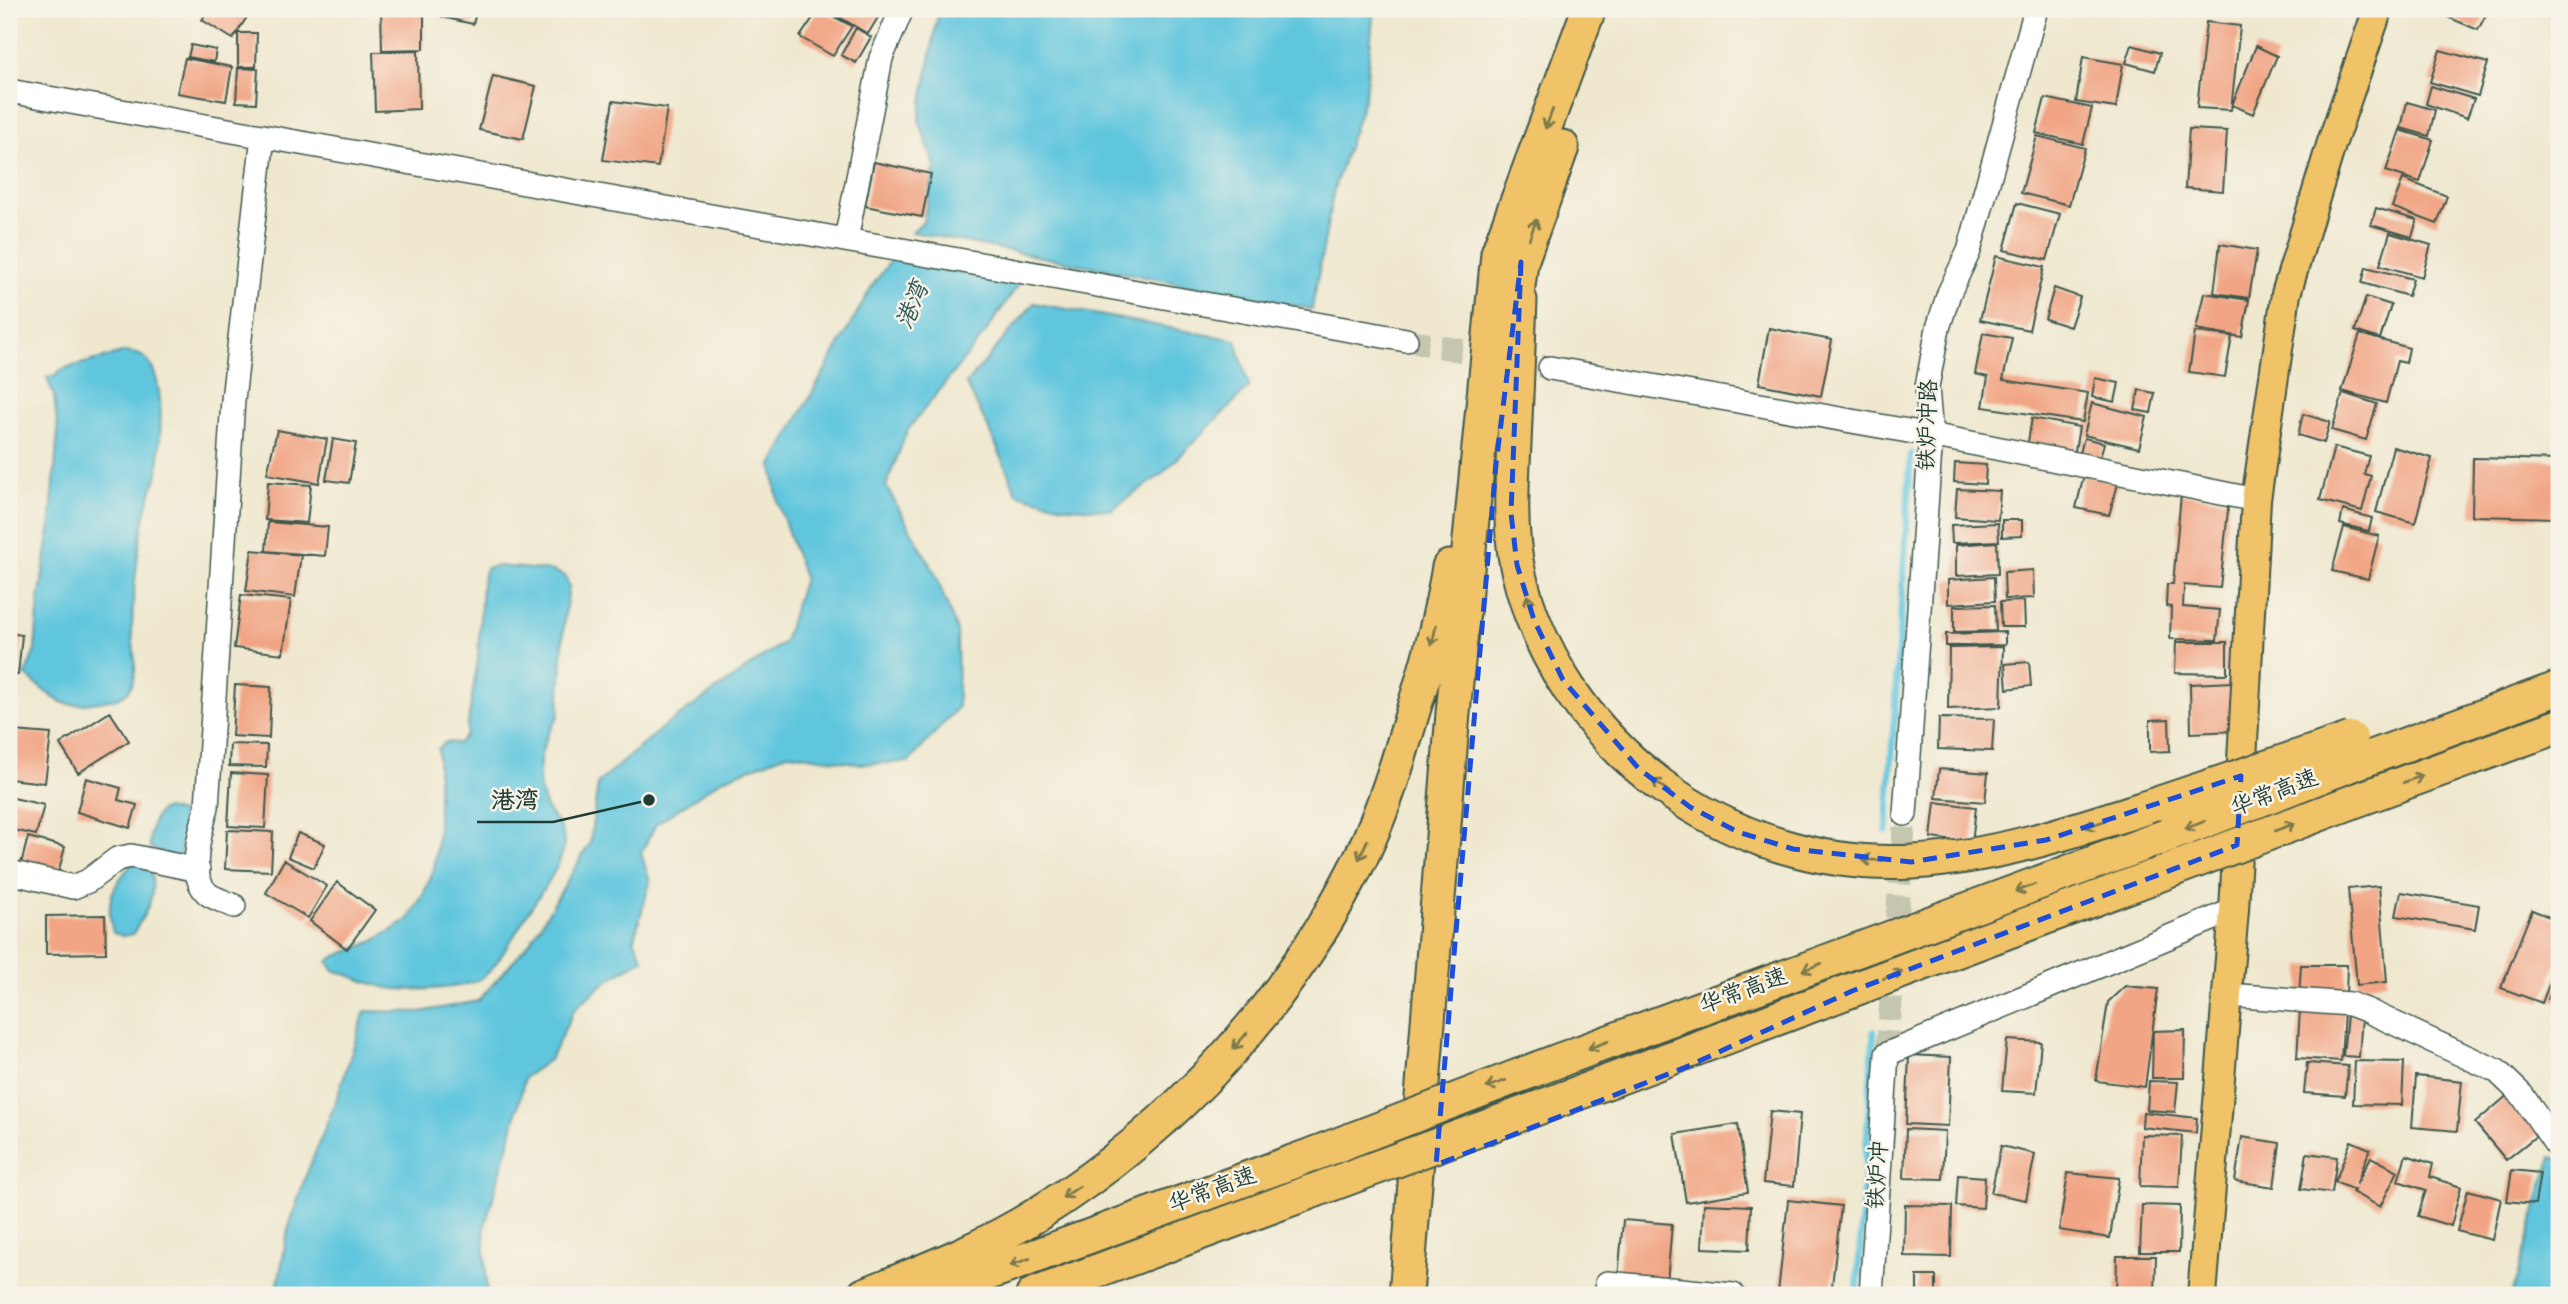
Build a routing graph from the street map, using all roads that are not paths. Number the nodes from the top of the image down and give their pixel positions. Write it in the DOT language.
graph roads {
  1 [pos="902,9"];
  2 [pos="1589,9"];
  3 [pos="1611,9"];
  4 [pos="2036,9"];
  5 [pos="2378,9"];
  6 [pos="9,90"];
  7 [pos="263,136"];
  8 [pos="846,240"];
  9 [pos="1510,258"];
  10 [pos="1406,340"];
  11 [pos="1550,368"];
  12 [pos="1931,435"];
  13 [pos="2256,500"];
  14 [pos="2559,686"];
  15 [pos="2559,726"];
  16 [pos="2350,752"];
  17 [pos="1905,814"];
  18 [pos="198,870"];
  19 [pos="9,872"];
  20 [pos="234,906"];
  21 [pos="2234,910"];
  22 [pos="2227,995"];
  23 [pos="2559,1149"];
  24 [pos="1312,1201"];
  25 [pos="1607,1283"];
  26 [pos="864,1295"];
  27 [pos="929,1295"];
  28 [pos="1033,1295"];
  29 [pos="1096,1295"];
  30 [pos="1406,1295"];
  31 [pos="1425,1295"];
  32 [pos="1733,1295"];
  33 [pos="1871,1295"];
  34 [pos="2202,1295"];
  1 -- 8 [label="street"];
  2 -- 9 [label="highway, one-way"];
  9 -- 3 [label="highway, one-way"];
  4 -- 12 [label="street, 铁炉冲路"];
  5 -- 13 [label="main road"];
  6 -- 7 [label="street"];
  7 -- 8 [label="street"];
  7 -- 18 [label="street"];
  8 -- 10 [label="street"];
  16 -- 9 [label="highway, one-way, bridge"];
  9 -- 26 [label="highway, one-way"];
  9 -- 30 [label="highway"];
  9 -- 31 [label="highway"];
  11 -- 12 [label="street"];
  12 -- 13 [label="street"];
  12 -- 17 [label="street, 铁炉冲路"];
  13 -- 21 [label="main road"];
  14 -- 16 [label="highway"];
  24 -- 15 [label="highway, 华常高速, one-way, bridge"];
  16 -- 27 [label="highway, 华常高速, one-way, bridge"];
  18 -- 19 [label="street"];
  18 -- 20 [label="street"];
  21 -- 22 [label="main road"];
  21 -- 33 [label="street, 铁炉冲"];
  22 -- 23 [label="street"];
  22 -- 34 [label="main road"];
  24 -- 28 [label="highway, 华常高速"];
  24 -- 29 [label="highway"];
  25 -- 32 [label="street"];
}
